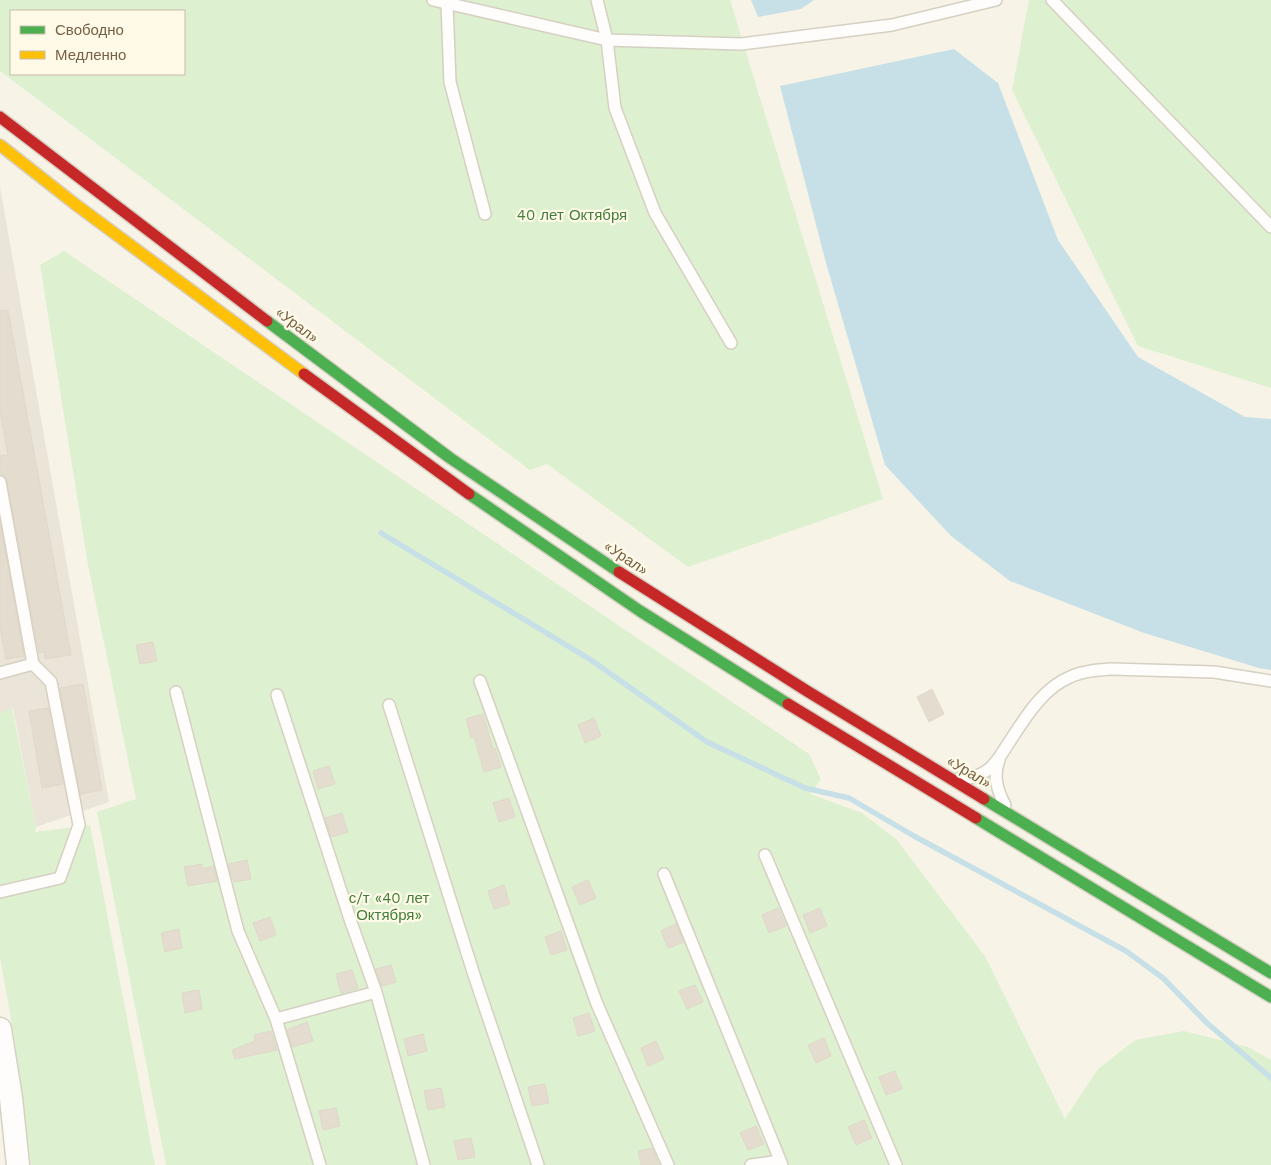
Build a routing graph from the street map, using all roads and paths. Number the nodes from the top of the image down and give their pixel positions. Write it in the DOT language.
graph roads {
  1 [pos="433,0"];
  2 [pos="597,0"];
  3 [pos="996,0"];
  4 [pos="1052,0"];
  5 [pos="446,3"];
  6 [pos="607,40"];
  7 [pos="0,117"];
  8 [pos="0,145"];
  9 [pos="485,214"];
  10 [pos="1271,226"];
  11 [pos="731,343"];
  12 [pos="0,482"];
  13 [pos="33,664"];
  14 [pos="0,673"];
  15 [pos="480,681"];
  16 [pos="1271,681"];
  17 [pos="176,692"];
  18 [pos="277,695"];
  19 [pos="389,705"];
  20 [pos="1000,756"];
  21 [pos="944,774"];
  22 [pos="1018,819"];
  23 [pos="765,855"];
  24 [pos="664,874"];
  25 [pos="0,892"];
  26 [pos="1271,973"];
  27 [pos="376,992"];
  28 [pos="1271,997"];
  29 [pos="276,1019"];
  30 [pos="0,1029"];
  31 [pos="781,1163"];
  32 [pos="18,1165"];
  33 [pos="320,1165"];
  34 [pos="424,1165"];
  35 [pos="538,1165"];
  36 [pos="668,1165"];
  37 [pos="751,1165"];
  38 [pos="896,1165"];
  1 -- 5 [label="lane"];
  2 -- 6 [label="lane"];
  3 -- 6 [label="lane"];
  4 -- 10 [label="lane"];
  5 -- 6 [label="lane"];
  5 -- 9 [label="lane"];
  6 -- 11 [label="lane"];
  7 -- 21 [label="highway, «Урал»"];
  8 -- 28 [label="highway"];
  12 -- 13 [label="lane"];
  13 -- 14 [label="lane"];
  13 -- 25 [label="lane"];
  15 -- 36 [label="lane"];
  16 -- 20 [label="lane"];
  17 -- 29 [label="lane"];
  18 -- 27 [label="lane"];
  19 -- 35 [label="lane"];
  20 -- 21 [label="lane"];
  20 -- 22 [label="lane"];
  21 -- 22 [label="highway, «Урал»"];
  22 -- 26 [label="highway, «Урал»"];
  23 -- 38 [label="lane"];
  24 -- 31 [label="lane"];
  27 -- 29 [label="lane"];
  27 -- 34 [label="lane"];
  29 -- 33 [label="lane"];
  30 -- 32 [label="street"];
  31 -- 37 [label="lane"];
}
